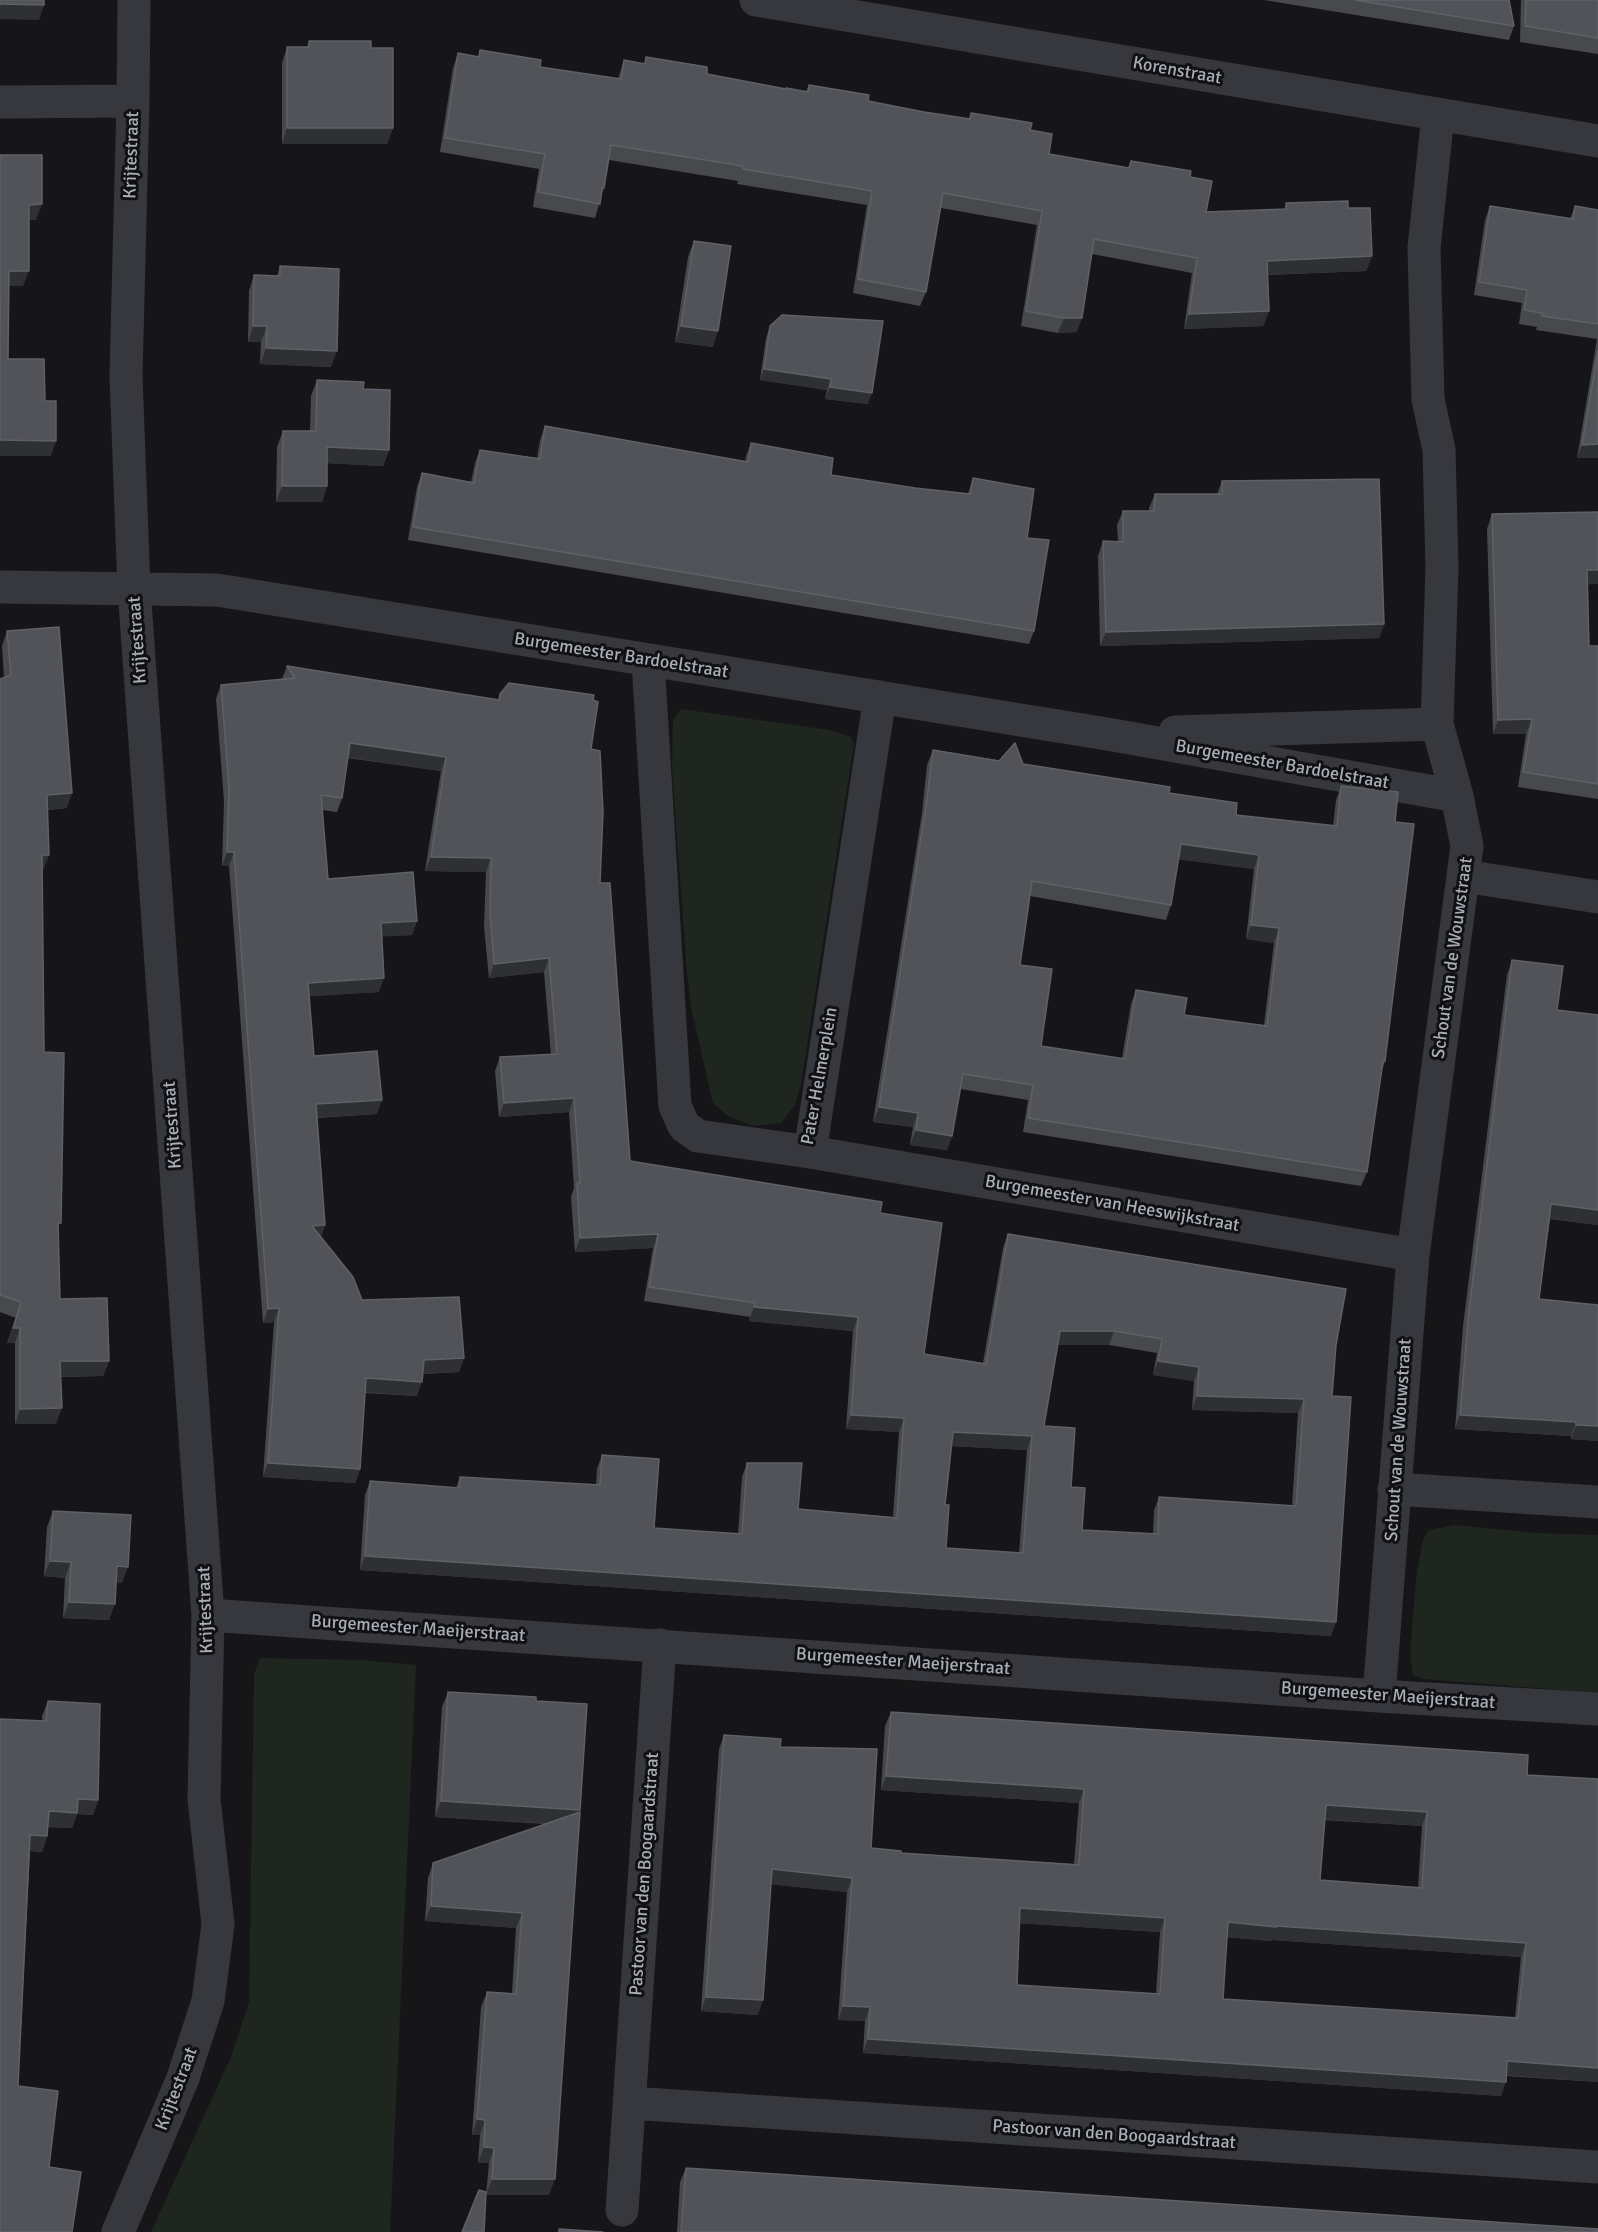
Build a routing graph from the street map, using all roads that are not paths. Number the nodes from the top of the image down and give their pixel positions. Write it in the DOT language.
graph roads {
  1 [pos="134,0"];
  2 [pos="756,0"];
  3 [pos="133,101"];
  4 [pos="0,102"];
  5 [pos="1438,115"];
  6 [pos="1598,141"];
  7 [pos="0,587"];
  8 [pos="134,589"];
  9 [pos="648,661"];
  10 [pos="880,697"];
  11 [pos="1437,724"];
  12 [pos="1107,734"];
  13 [pos="1457,796"];
  14 [pos="1464,876"];
  15 [pos="1598,897"];
  16 [pos="810,1152"];
  17 [pos="1413,1255"];
  18 [pos="1395,1489"];
  19 [pos="1598,1502"];
  20 [pos="208,1615"];
  21 [pos="660,1645"];
  22 [pos="1379,1696"];
  23 [pos="1598,1709"];
  24 [pos="630,2103"];
  25 [pos="1598,2167"];
  26 [pos="622,2210"];
  27 [pos="118,2232"];
  1 -- 3 [label="street, Krijtestraat"];
  2 -- 5 [label="street, Korenstraat"];
  3 -- 4 [label="street"];
  3 -- 8 [label="street, Krijtestraat"];
  5 -- 6 [label="street, Korenstraat"];
  5 -- 11 [label="street, Schout van de Wouwstraat"];
  7 -- 8 [label="street, Burgemeester Bardoelstraat"];
  8 -- 9 [label="street, Burgemeester Bardoelstraat"];
  8 -- 20 [label="street, Krijtestraat"];
  9 -- 10 [label="street, Burgemeester Bardoelstraat"];
  9 -- 16 [label="street, Pater Helmerplein"];
  10 -- 12 [label="street, Burgemeester Bardoelstraat"];
  10 -- 16 [label="street, Pater Helmerplein"];
  11 -- 12 [label="street, Burgemeester Bardoelstraat"];
  11 -- 13 [label="street, Schout van de Wouwstraat"];
  12 -- 13 [label="street, Burgemeester Bardoelstraat"];
  13 -- 14 [label="street, Schout van de Wouwstraat"];
  14 -- 15 [label="street"];
  14 -- 17 [label="street, Schout van de Wouwstraat"];
  16 -- 17 [label="street, Burgemeester van Heeswijkstraat"];
  17 -- 18 [label="street, Schout van de Wouwstraat"];
  18 -- 19 [label="street"];
  18 -- 22 [label="street, Schout van de Wouwstraat"];
  20 -- 21 [label="street, Burgemeester Maeijerstraat"];
  20 -- 27 [label="street, Krijtestraat"];
  21 -- 22 [label="street, Burgemeester Maeijerstraat"];
  21 -- 24 [label="street, Pastoor van den Boogaardstraat"];
  22 -- 23 [label="street, Burgemeester Maeijerstraat"];
  24 -- 25 [label="street, Pastoor van den Boogaardstraat"];
  24 -- 26 [label="street, Pastoor van den Boogaardstraat"];
}
